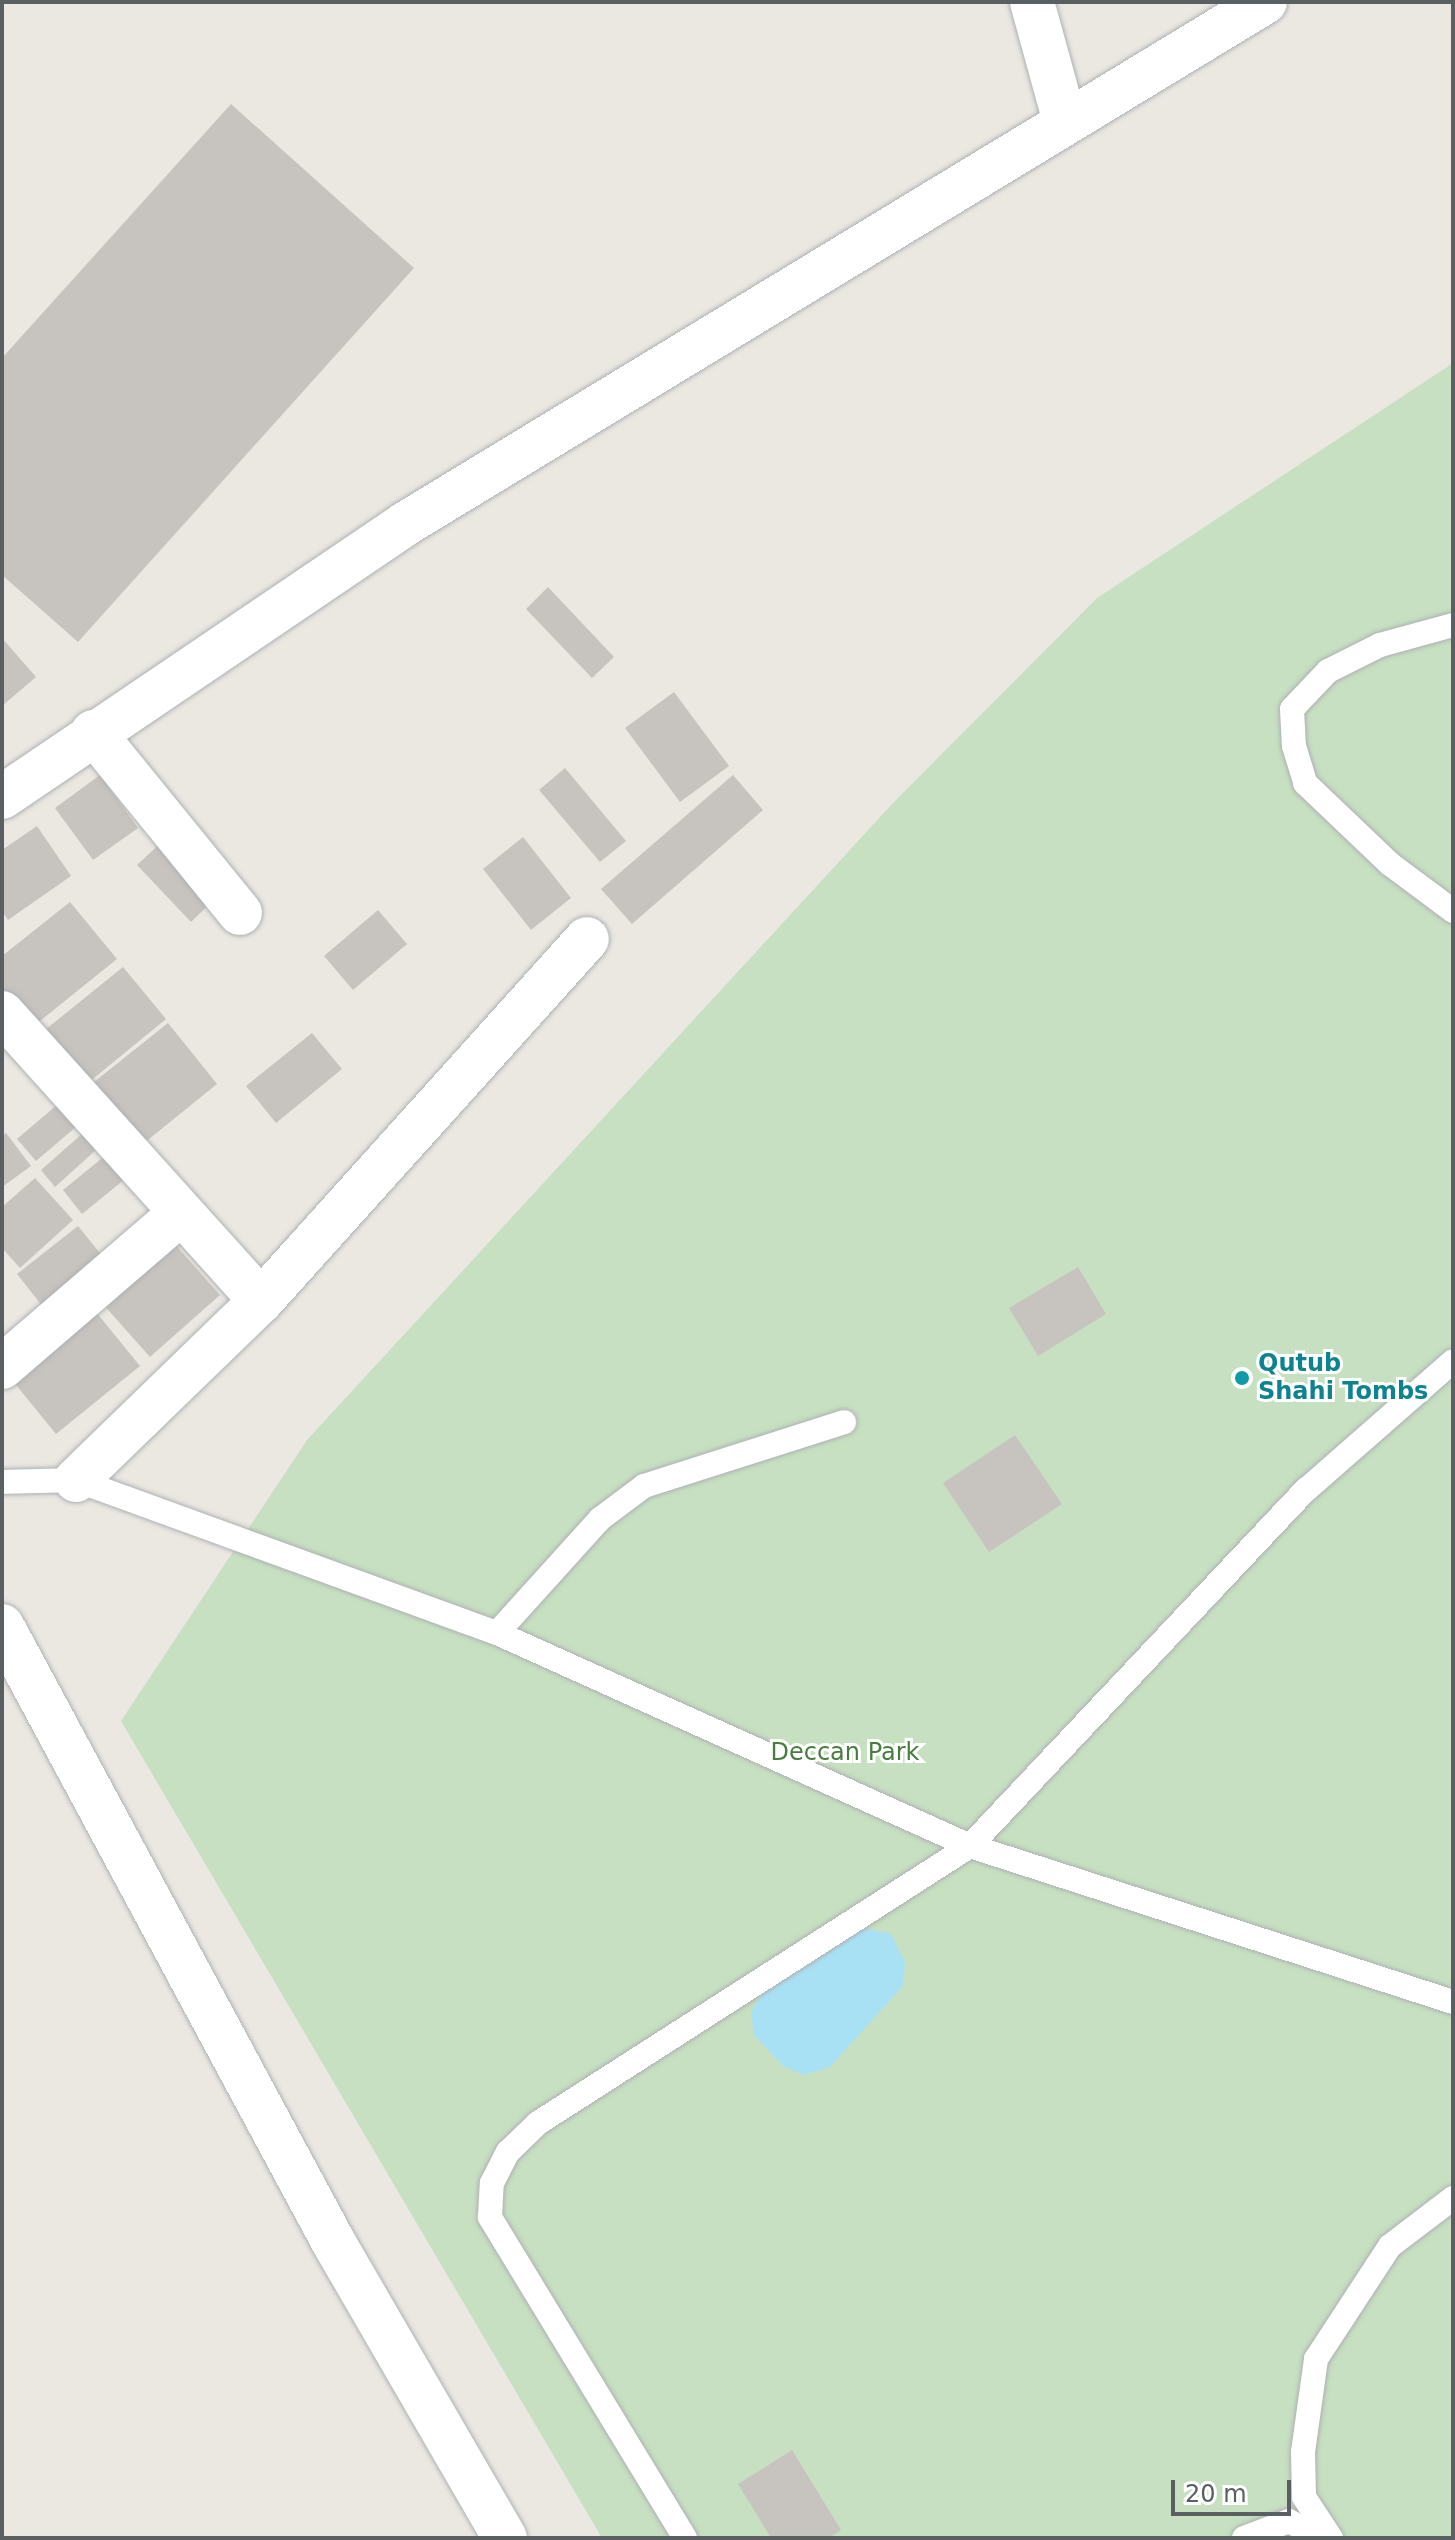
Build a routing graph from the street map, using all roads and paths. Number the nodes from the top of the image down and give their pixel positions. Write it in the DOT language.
graph roads {
  1 [pos="1032,2"];
  2 [pos="1265,2"];
  3 [pos="1065,122"];
  4 [pos="1453,625"];
  5 [pos="93,732"];
  6 [pos="2,797"];
  7 [pos="1453,911"];
  8 [pos="240,913"];
  9 [pos="587,939"];
  10 [pos="2,1013"];
  11 [pos="180,1214"];
  12 [pos="261,1301"];
  13 [pos="1453,1361"];
  14 [pos="2,1367"];
  15 [pos="844,1422"];
  16 [pos="76,1480"];
  17 [pos="2,1482"];
  18 [pos="2,1626"];
  19 [pos="497,1633"];
  20 [pos="970,1846"];
  21 [pos="1453,2002"];
  22 [pos="1453,2198"];
  23 [pos="505,2538"];
  24 [pos="685,2538"];
  25 [pos="1244,2538"];
  26 [pos="1321,2538"];
  27 [pos="1331,2538"];
  1 -- 3 [label="street"];
  2 -- 3 [label="street"];
  3 -- 5 [label="street"];
  4 -- 7 [label="lane"];
  5 -- 6 [label="street"];
  5 -- 8 [label="street"];
  9 -- 12 [label="street"];
  10 -- 11 [label="street"];
  11 -- 12 [label="street"];
  11 -- 14 [label="street"];
  12 -- 16 [label="street"];
  13 -- 20 [label="lane"];
  15 -- 19 [label="lane"];
  16 -- 17 [label="lane"];
  16 -- 19 [label="lane"];
  18 -- 23 [label="street"];
  19 -- 20 [label="lane"];
  20 -- 21 [label="lane"];
  20 -- 24 [label="lane"];
  22 -- 27 [label="lane"];
  25 -- 26 [label="lane"];
}
